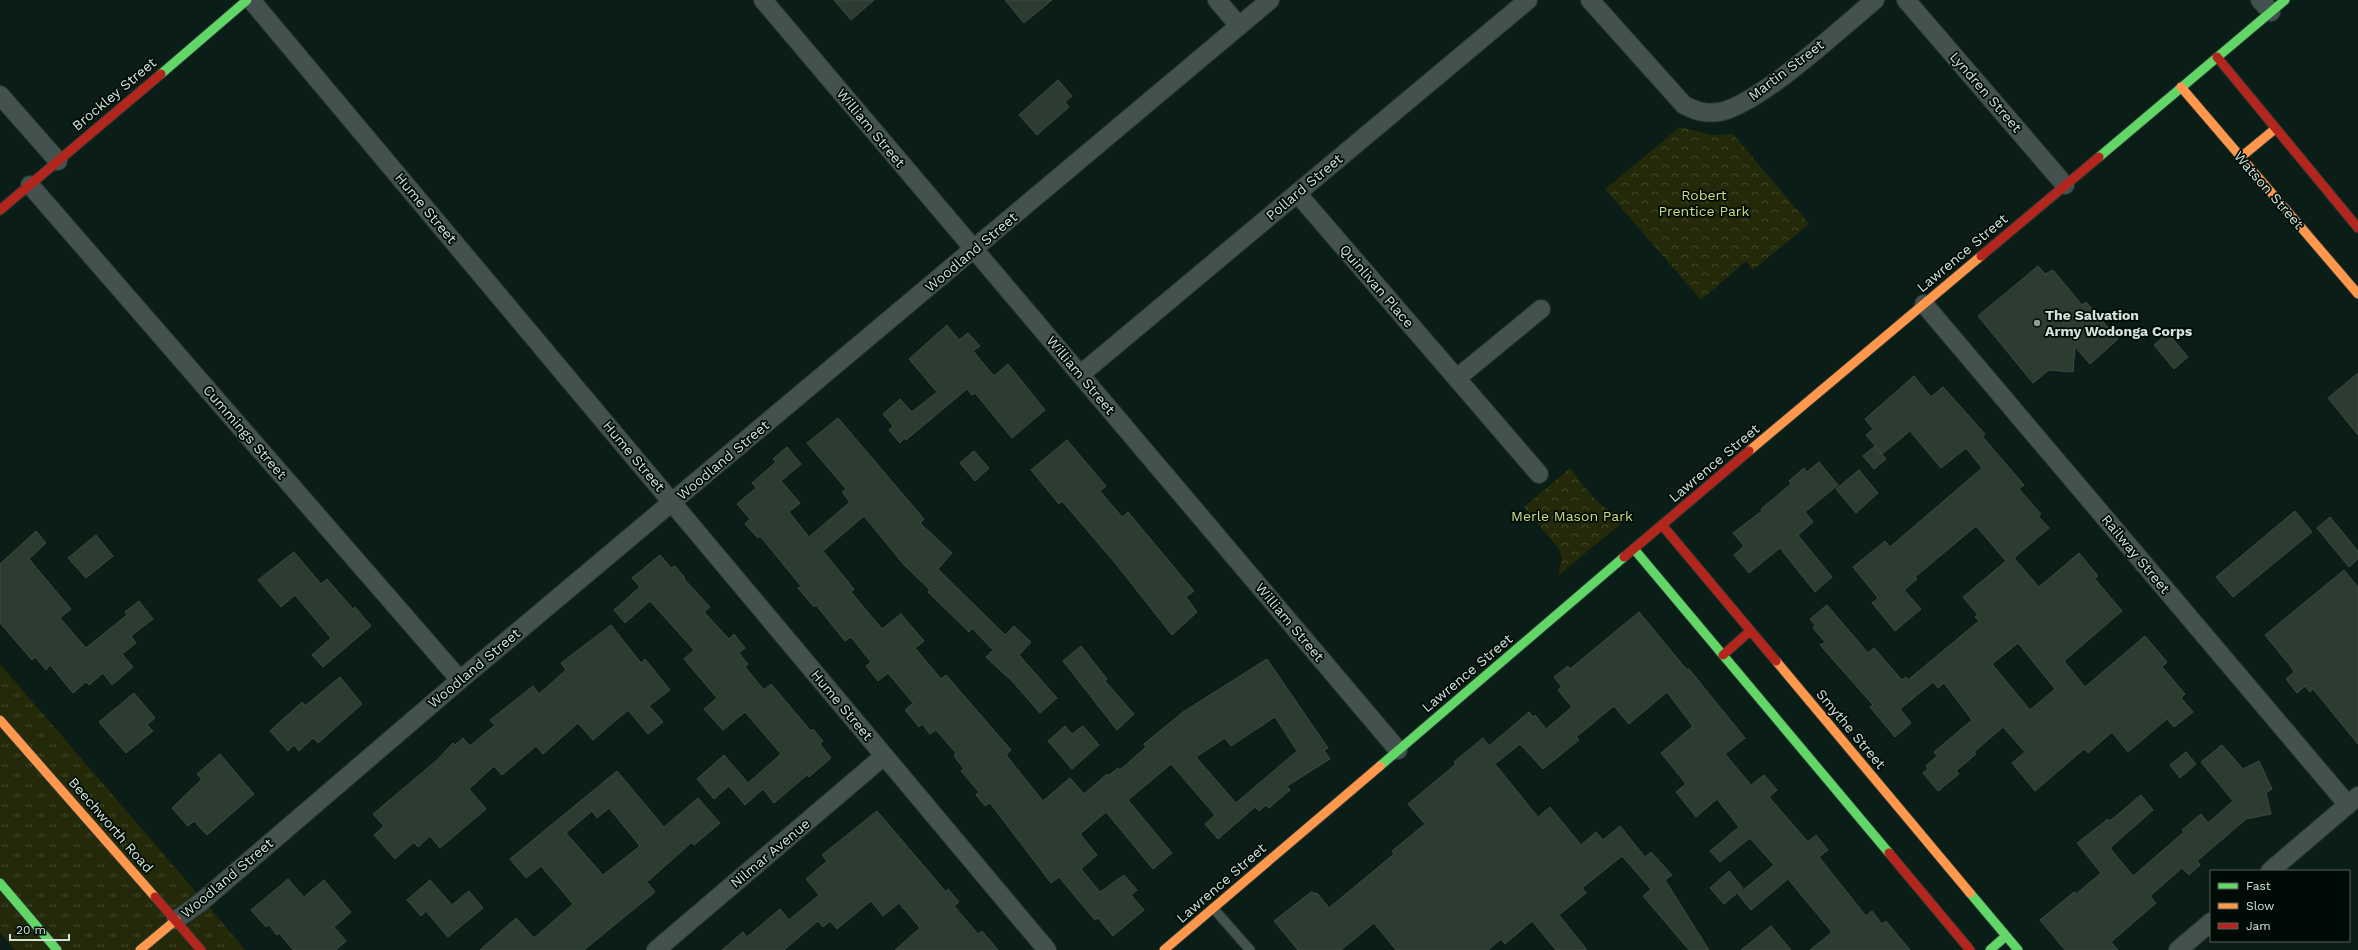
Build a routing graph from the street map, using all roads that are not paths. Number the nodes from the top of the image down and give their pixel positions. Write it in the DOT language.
graph roads {
  1 [pos="247,0"];
  2 [pos="252,0"];
  3 [pos="763,0"];
  4 [pos="1217,0"];
  5 [pos="1270,0"];
  6 [pos="1528,0"];
  7 [pos="1590,0"];
  8 [pos="1875,0"];
  9 [pos="1906,0"];
  10 [pos="2285,0"];
  11 [pos="2266,6"];
  12 [pos="1239,26"];
  13 [pos="2217,57"];
  14 [pos="2181,87"];
  15 [pos="0,94"];
  16 [pos="2276,129"];
  17 [pos="2241,157"];
  18 [pos="58,161"];
  19 [pos="30,185"];
  20 [pos="2065,185"];
  21 [pos="1297,193"];
  22 [pos="0,210"];
  23 [pos="2358,228"];
  24 [pos="974,249"];
  25 [pos="2358,294"];
  26 [pos="1924,304"];
  27 [pos="1541,310"];
  28 [pos="1081,374"];
  29 [pos="1457,378"];
  30 [pos="1539,474"];
  31 [pos="673,502"];
  32 [pos="1662,525"];
  33 [pos="1634,549"];
  34 [pos="1750,631"];
  35 [pos="1723,655"];
  36 [pos="460,680"];
  37 [pos="0,720"];
  38 [pos="1398,750"];
  39 [pos="884,756"];
  40 [pos="2353,800"];
  41 [pos="2271,870"];
  42 [pos="0,883"];
  43 [pos="1213,908"];
  44 [pos="176,920"];
  45 [pos="2210,923"];
  46 [pos="2006,936"];
  47 [pos="57,950"];
  48 [pos="140,950"];
  49 [pos="200,950"];
  50 [pos="656,950"];
  51 [pos="1047,950"];
  52 [pos="1164,950"];
  53 [pos="1250,950"];
  54 [pos="1970,950"];
  55 [pos="1990,950"];
  56 [pos="2018,950"];
  57 [pos="2178,950"];
  1 -- 18 [label="main road, Brockley Street"];
  2 -- 31 [label="street, Hume Street"];
  3 -- 24 [label="street, William Street"];
  4 -- 12 [label="street"];
  5 -- 12 [label="street, Woodland Street"];
  6 -- 21 [label="street, Pollard Street"];
  7 -- 8 [label="street, Martin Street"];
  9 -- 20 [label="street, Lyndren Street"];
  10 -- 11 [label="main road, Lawrence Street"];
  11 -- 13 [label="main road, Lawrence Street"];
  12 -- 24 [label="street, Woodland Street"];
  13 -- 14 [label="main road, Lawrence Street"];
  13 -- 16 [label="main road"];
  14 -- 17 [label="main road, Watson Street"];
  14 -- 20 [label="main road, Lawrence Street"];
  15 -- 18 [label="street"];
  16 -- 17 [label="main road"];
  16 -- 23 [label="main road"];
  17 -- 25 [label="main road, Watson Street"];
  18 -- 19 [label="main road, Brockley Street"];
  19 -- 22 [label="main road, Brockley Street"];
  19 -- 36 [label="street, Cummings Street"];
  20 -- 26 [label="main road, Lawrence Street"];
  21 -- 28 [label="street, Pollard Street"];
  21 -- 29 [label="street, Quinlivan Place"];
  24 -- 28 [label="street, William Street"];
  24 -- 31 [label="street, Woodland Street"];
  26 -- 32 [label="main road, Lawrence Street"];
  26 -- 40 [label="street, Railway Street"];
  27 -- 29 [label="street"];
  28 -- 38 [label="street, William Street"];
  29 -- 30 [label="street, Quinlivan Place"];
  31 -- 36 [label="street, Woodland Street"];
  31 -- 39 [label="street, Hume Street"];
  32 -- 33 [label="main road, Lawrence Street"];
  32 -- 34 [label="main road, Smythe Street"];
  33 -- 35 [label="main road"];
  33 -- 38 [label="main road, Lawrence Street"];
  34 -- 35 [label="main road"];
  34 -- 46 [label="main road, Smythe Street"];
  35 -- 54 [label="main road"];
  36 -- 44 [label="street, Woodland Street"];
  37 -- 44 [label="main road, Beechworth Road"];
  38 -- 43 [label="main road, Lawrence Street"];
  39 -- 50 [label="street, Nilmar Avenue"];
  39 -- 51 [label="street, Hume Street"];
  40 -- 41 [label="street"];
  42 -- 47 [label="main road"];
  43 -- 52 [label="main road, Lawrence Street"];
  43 -- 53 [label="lane"];
  44 -- 48 [label="main road"];
  44 -- 49 [label="main road, Beechworth Road"];
  45 -- 57 [label="street"];
  46 -- 55 [label="main road"];
  46 -- 56 [label="main road, Smythe Street"];
}
